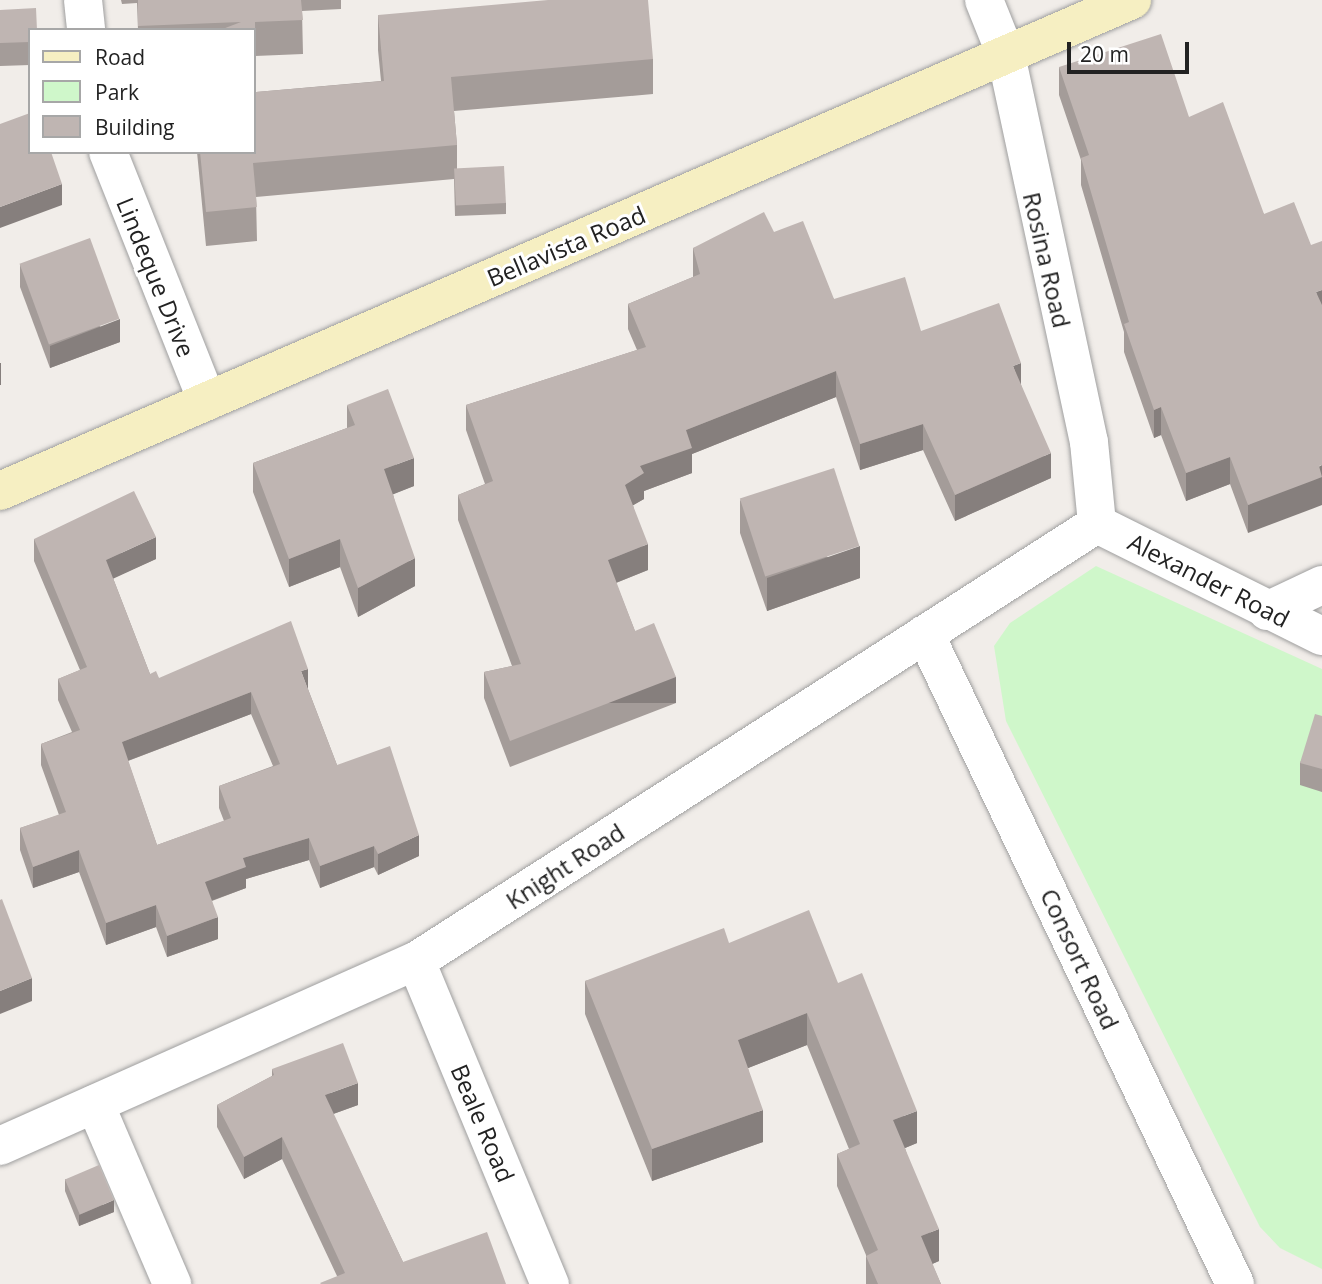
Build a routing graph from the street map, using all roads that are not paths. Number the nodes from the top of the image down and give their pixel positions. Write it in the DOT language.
graph roads {
  1 [pos="83,0"];
  2 [pos="984,0"];
  3 [pos="1132,0"];
  4 [pos="86,28"];
  5 [pos="1006,55"];
  6 [pos="109,154"];
  7 [pos="207,401"];
  8 [pos="0,491"];
  9 [pos="1097,524"];
  10 [pos="1322,585"];
  11 [pos="1267,611"];
  12 [pos="925,634"];
  13 [pos="1322,636"];
  14 [pos="416,961"];
  15 [pos="95,1104"];
  16 [pos="0,1146"];
  17 [pos="172,1284"];
  18 [pos="550,1284"];
  19 [pos="1235,1284"];
  1 -- 4 [label="street"];
  2 -- 5 [label="street, Rosina Road"];
  3 -- 5 [label="street, Bellavista Road"];
  5 -- 7 [label="street, Bellavista Road"];
  5 -- 9 [label="street, Rosina Road"];
  6 -- 7 [label="street, Lindeque Drive"];
  7 -- 8 [label="street, Bellavista Road"];
  9 -- 11 [label="street, Alexander Road"];
  9 -- 12 [label="street, Knight Road"];
  10 -- 11 [label="street"];
  11 -- 13 [label="street, Alexander Road"];
  12 -- 14 [label="street, Knight Road"];
  12 -- 19 [label="street, Consort Road"];
  14 -- 15 [label="street, Knight Road"];
  14 -- 18 [label="street, Beale Road"];
  15 -- 16 [label="street, Knight Road"];
  15 -- 17 [label="street"];
}
